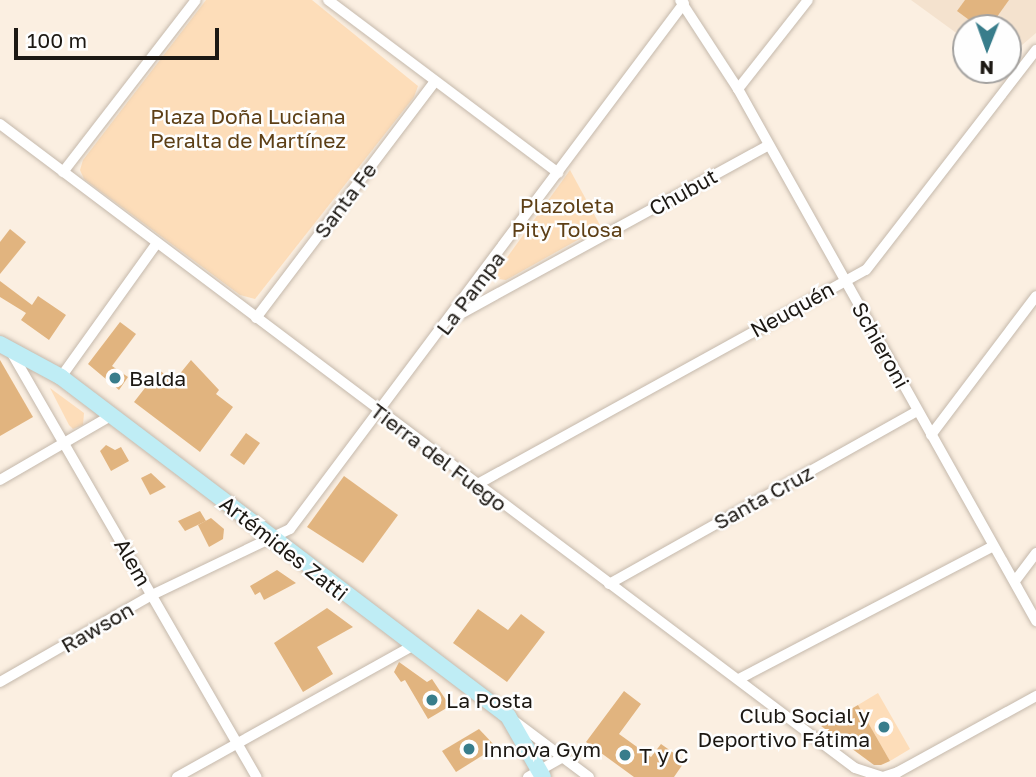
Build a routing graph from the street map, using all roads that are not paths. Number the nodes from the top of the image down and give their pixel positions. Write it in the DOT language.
graph roads {
  1 [pos="196,0"];
  2 [pos="328,0"];
  3 [pos="808,0"];
  4 [pos="682,1"];
  5 [pos="1036,50"];
  6 [pos="435,81"];
  7 [pos="738,89"];
  8 [pos="0,124"];
  9 [pos="769,145"];
  10 [pos="63,172"];
  11 [pos="558,173"];
  12 [pos="157,243"];
  13 [pos="845,280"];
  14 [pos="1036,296"];
  15 [pos="256,318"];
  16 [pos="449,320"];
  17 [pos="4,346"];
  18 [pos="61,377"];
  19 [pos="377,411"];
  20 [pos="917,411"];
  21 [pos="111,415"];
  22 [pos="931,435"];
  23 [pos="64,443"];
  24 [pos="0,480"];
  25 [pos="476,485"];
  26 [pos="270,537"];
  27 [pos="992,547"];
  28 [pos="1036,553"];
  29 [pos="1015,581"];
  30 [pos="609,584"];
  31 [pos="152,595"];
  32 [pos="1036,621"];
  33 [pos="412,646"];
  34 [pos="739,679"];
  35 [pos="0,682"];
  36 [pos="1036,696"];
  37 [pos="508,716"];
  38 [pos="237,743"];
  39 [pos="563,757"];
  40 [pos="537,775"];
  41 [pos="177,777"];
  42 [pos="257,777"];
  43 [pos="589,777"];
  44 [pos="883,777"];
  1 -- 10 [label="street"];
  2 -- 6 [label="street"];
  3 -- 7 [label="street"];
  4 -- 7 [label="street, Schieroni"];
  4 -- 11 [label="street, La Pampa"];
  5 -- 13 [label="street, Neuquén"];
  6 -- 11 [label="street"];
  6 -- 15 [label="street, Santa Fe"];
  7 -- 9 [label="street, Schieroni"];
  8 -- 10 [label="street, Tierra del Fuego"];
  9 -- 13 [label="street, Schieroni"];
  9 -- 16 [label="street, Chubut"];
  10 -- 12 [label="street, Tierra del Fuego"];
  11 -- 16 [label="street, La Pampa"];
  12 -- 15 [label="street, Tierra del Fuego"];
  12 -- 18 [label="street"];
  13 -- 20 [label="street, Schieroni"];
  13 -- 25 [label="street, Neuquén"];
  14 -- 22 [label="street"];
  15 -- 19 [label="street, Tierra del Fuego"];
  16 -- 19 [label="street, La Pampa"];
  17 -- 18 [label="main road, Artémides Zatti"];
  17 -- 23 [label="street, Alem"];
  18 -- 21 [label="main road, Artémides Zatti"];
  19 -- 25 [label="street, Tierra del Fuego"];
  19 -- 26 [label="street, La Pampa"];
  20 -- 22 [label="street, Schieroni"];
  20 -- 30 [label="street, Santa Cruz"];
  21 -- 23 [label="street"];
  21 -- 26 [label="main road, Artémides Zatti"];
  22 -- 27 [label="street, Schieroni"];
  23 -- 24 [label="street"];
  23 -- 31 [label="street, Alem"];
  25 -- 30 [label="street, Tierra del Fuego"];
  26 -- 31 [label="street, Rawson"];
  26 -- 33 [label="main road, Artémides Zatti"];
  27 -- 29 [label="street, Schieroni"];
  27 -- 34 [label="street"];
  28 -- 29 [label="street"];
  29 -- 32 [label="street, Schieroni"];
  30 -- 34 [label="street, Tierra del Fuego"];
  31 -- 35 [label="street, Rawson"];
  31 -- 38 [label="street, Alem"];
  33 -- 37 [label="main road, Artémides Zatti"];
  33 -- 38 [label="street"];
  34 -- 44 [label="street, Tierra del Fuego"];
  36 -- 44 [label="street"];
  37 -- 39 [label="street"];
  37 -- 40 [label="main road, Artémides Zatti"];
  38 -- 41 [label="street"];
  38 -- 42 [label="street, Alem"];
  39 -- 40 [label="street"];
  39 -- 43 [label="street"];
}
